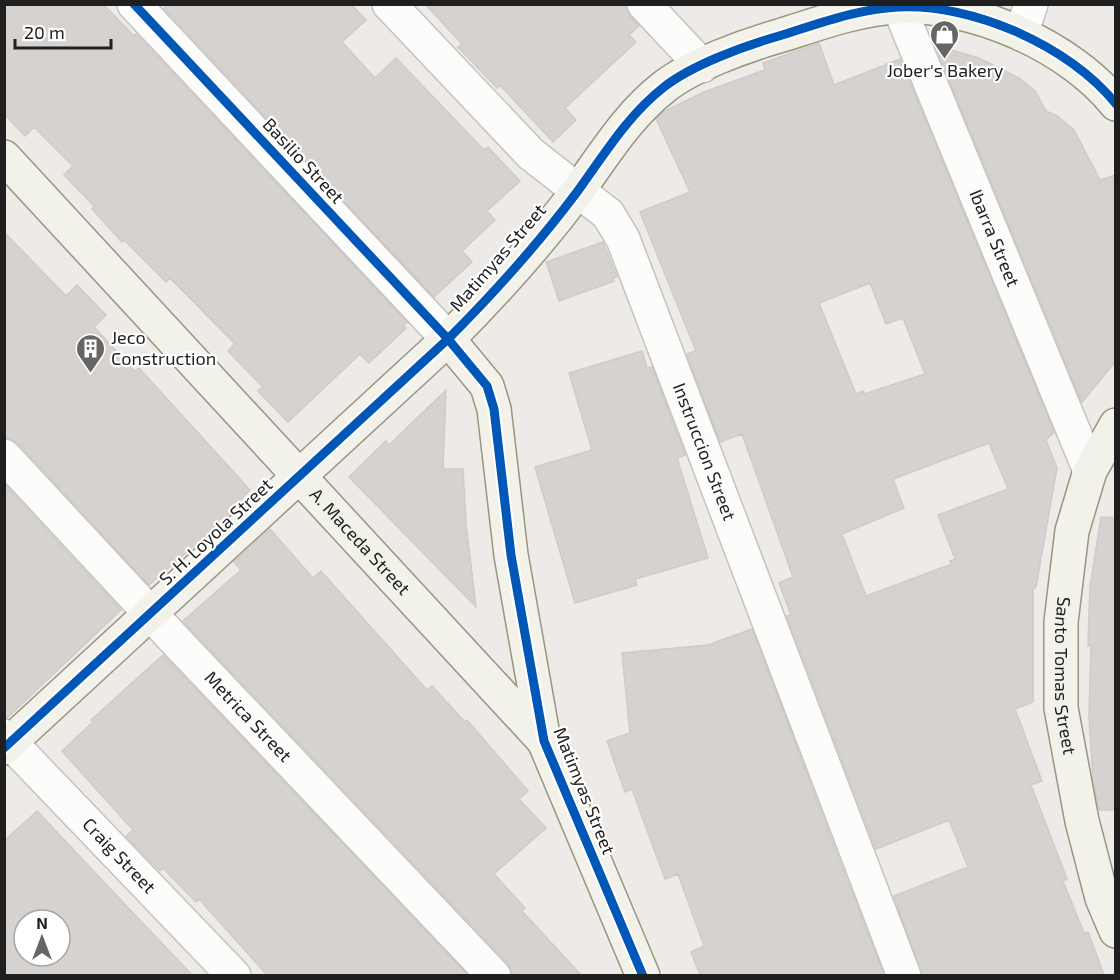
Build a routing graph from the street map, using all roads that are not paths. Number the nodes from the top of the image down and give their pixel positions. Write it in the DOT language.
graph roads {
  1 [pos="134,4"];
  2 [pos="389,4"];
  3 [pos="644,4"];
  4 [pos="899,7"];
  5 [pos="847,10"];
  6 [pos="1026,19"];
  7 [pos="702,66"];
  8 [pos="1116,104"];
  9 [pos="4,157"];
  10 [pos="577,191"];
  11 [pos="448,339"];
  12 [pos="1116,425"];
  13 [pos="4,456"];
  14 [pos="1090,471"];
  15 [pos="298,478"];
  16 [pos="151,615"];
  17 [pos="544,741"];
  18 [pos="7,742"];
  19 [pos="1116,931"];
  20 [pos="234,975"];
  21 [pos="494,975"];
  22 [pos="643,975"];
  23 [pos="904,975"];
  1 -- 11 [label="street, Basilio Street"];
  2 -- 10 [label="street, Instruccion Street"];
  3 -- 7 [label="street"];
  4 -- 5 [label="street, Matimyas Street"];
  4 -- 6 [label="street, Matimyas Street"];
  4 -- 14 [label="street, Ibarra Street"];
  5 -- 7 [label="street, Matimyas Street"];
  6 -- 8 [label="street, Matimyas Street"];
  7 -- 10 [label="street, Matimyas Street"];
  9 -- 15 [label="street, A. Maceda Street"];
  10 -- 11 [label="street, Matimyas Street"];
  10 -- 23 [label="street, Instruccion Street"];
  11 -- 15 [label="street, S. H. Loyola Street"];
  11 -- 17 [label="street, Matimyas Street"];
  12 -- 14 [label="street, Santo Tomas Street"];
  13 -- 16 [label="street, Metrica Street"];
  14 -- 19 [label="street, Santo Tomas Street"];
  15 -- 16 [label="street, S. H. Loyola Street"];
  15 -- 17 [label="street, A. Maceda Street"];
  16 -- 18 [label="street, S. H. Loyola Street"];
  16 -- 21 [label="street, Metrica Street"];
  17 -- 22 [label="street, Matimyas Street"];
  18 -- 20 [label="street, Craig Street"];
}
